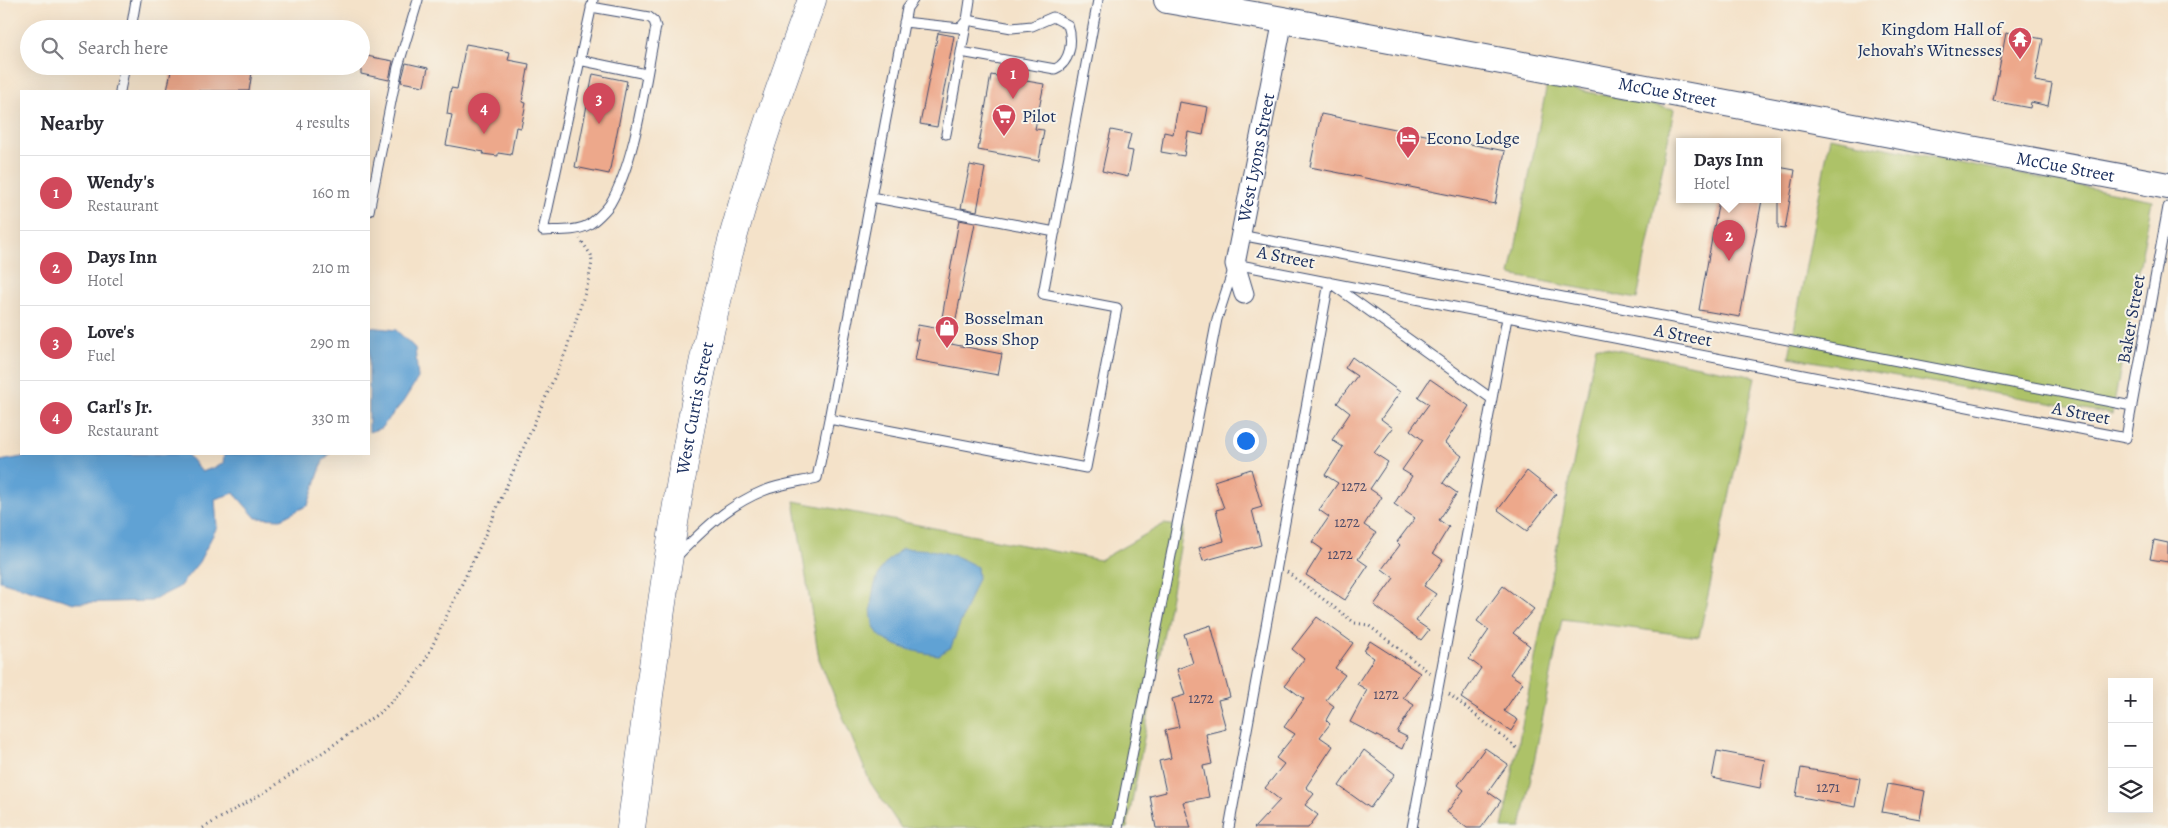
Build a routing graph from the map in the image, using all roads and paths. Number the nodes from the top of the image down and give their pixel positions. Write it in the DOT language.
graph roads {
  1 [pos="136,0"];
  2 [pos="418,0"];
  3 [pos="812,0"];
  4 [pos="913,0"];
  5 [pos="970,0"];
  6 [pos="1098,0"];
  7 [pos="1167,0"];
  8 [pos="592,3"];
  9 [pos="133,20"];
  10 [pos="967,20"];
  11 [pos="1283,20"];
  12 [pos="904,22"];
  13 [pos="961,52"];
  14 [pos="579,60"];
  15 [pos="646,74"];
  16 [pos="123,75"];
  17 [pos="120,90"];
  18 [pos="946,134"];
  19 [pos="2168,186"];
  20 [pos="871,197"];
  21 [pos="2168,207"];
  22 [pos="370,211"];
  23 [pos="573,228"];
  24 [pos="1055,232"];
  25 [pos="1240,235"];
  26 [pos="1235,264"];
  27 [pos="1329,282"];
  28 [pos="1244,294"];
  29 [pos="1507,318"];
  30 [pos="1492,399"];
  31 [pos="2132,406"];
  32 [pos="829,419"];
  33 [pos="2126,438"];
  34 [pos="668,565"];
  35 [pos="1277,565"];
  36 [pos="1439,683"];
  37 [pos="1517,748"];
  38 [pos="203,828"];
  39 [pos="631,828"];
  40 [pos="1118,828"];
  41 [pos="1229,828"];
  42 [pos="1412,828"];
  1 -- 9 [label="lane"];
  2 -- 22 [label="lane"];
  3 -- 34 [label="main road, West Curtis Street"];
  4 -- 12 [label="lane"];
  5 -- 10 [label="lane"];
  6 -- 24 [label="lane"];
  7 -- 11 [label="main road, McCue Street"];
  8 -- 14 [label="lane"];
  8 -- 15 [label="lane"];
  10 -- 12 [label="lane"];
  10 -- 13 [label="lane"];
  10 -- 13 [label="lane"];
  11 -- 19 [label="main road, McCue Street"];
  11 -- 25 [label="street, West Lyons Street"];
  12 -- 20 [label="lane"];
  13 -- 18 [label="lane"];
  14 -- 15 [label="lane"];
  14 -- 23 [label="lane"];
  15 -- 23 [label="lane"];
  16 -- 17 [label="lane"];
  20 -- 24 [label="lane"];
  20 -- 32 [label="lane"];
  21 -- 31 [label="lane, Baker Street"];
  23 -- 38 [label="path"];
  24 -- 32 [label="lane"];
  25 -- 26 [label="street, West Lyons Street"];
  25 -- 31 [label="lane"];
  26 -- 27 [label="lane, A Street"];
  26 -- 28 [label="street, West Lyons Street"];
  26 -- 40 [label="lane"];
  27 -- 29 [label="lane, A Street"];
  27 -- 30 [label="lane"];
  27 -- 35 [label="lane"];
  29 -- 30 [label="lane"];
  29 -- 33 [label="lane, A Street"];
  30 -- 36 [label="lane"];
  31 -- 33 [label="lane, Baker Street"];
  32 -- 34 [label="lane"];
  34 -- 39 [label="main road, West Curtis Street"];
  35 -- 36 [label="path"];
  35 -- 41 [label="lane"];
  36 -- 37 [label="path"];
  36 -- 42 [label="lane"];
}
